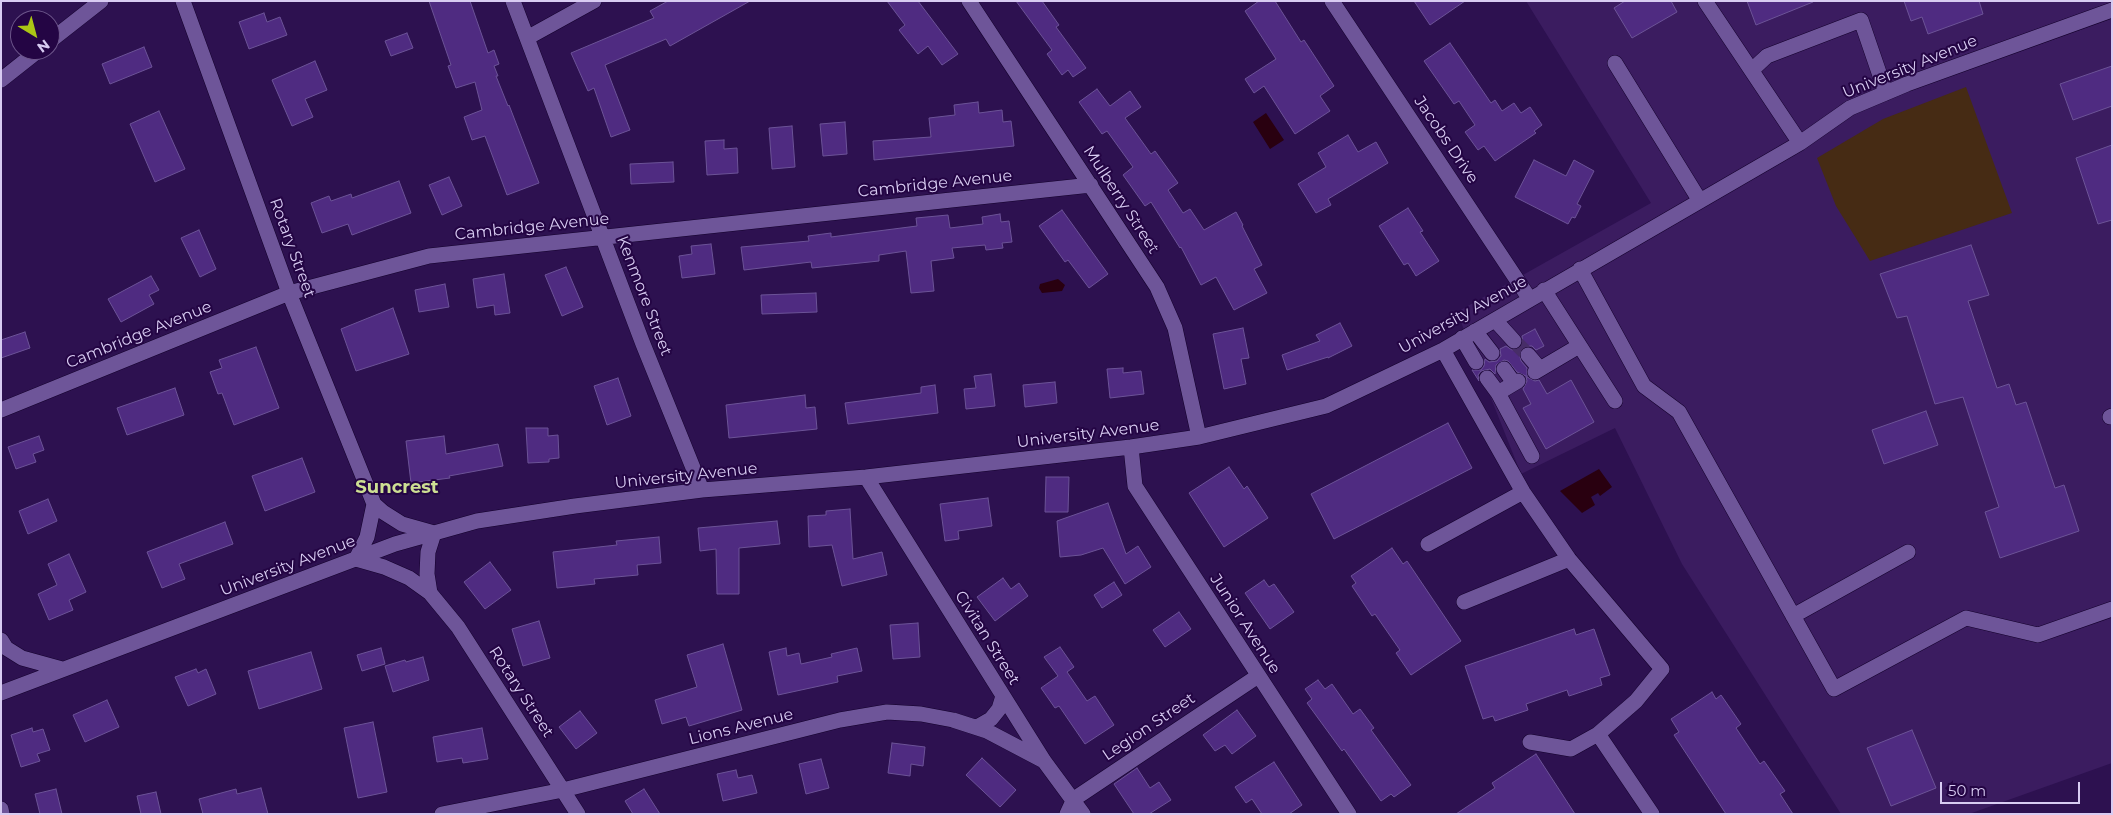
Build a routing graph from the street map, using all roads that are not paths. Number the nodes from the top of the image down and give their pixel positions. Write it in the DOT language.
graph roads {
  1 [pos="101,1"];
  2 [pos="183,1"];
  3 [pos="513,1"];
  4 [pos="594,1"];
  5 [pos="969,1"];
  6 [pos="1332,1"];
  7 [pos="1705,1"];
  8 [pos="2112,10"];
  9 [pos="60,33"];
  10 [pos="527,38"];
  11 [pos="26,60"];
  12 [pos="1615,63"];
  13 [pos="1752,70"];
  14 [pos="1,80"];
  15 [pos="1886,93"];
  16 [pos="1800,143"];
  17 [pos="1091,185"];
  18 [pos="1700,201"];
  19 [pos="602,237"];
  20 [pos="1580,269"];
  21 [pos="1544,290"];
  22 [pos="289,293"];
  23 [pos="1529,298"];
  24 [pos="1495,320"];
  25 [pos="1476,331"];
  26 [pos="1462,338"];
  27 [pos="1514,341"];
  28 [pos="1578,346"];
  29 [pos="1443,350"];
  30 [pos="1492,353"];
  31 [pos="1528,355"];
  32 [pos="1476,362"];
  33 [pos="1504,369"];
  34 [pos="1487,378"];
  35 [pos="1498,393"];
  36 [pos="1615,401"];
  37 [pos="1,410"];
  38 [pos="1199,437"];
  39 [pos="1131,447"];
  40 [pos="1532,456"];
  41 [pos="866,477"];
  42 [pos="702,490"];
  43 [pos="1523,492"];
  44 [pos="374,504"];
  45 [pos="434,533"];
  46 [pos="1428,544"];
  47 [pos="1908,552"];
  48 [pos="356,559"];
  49 [pos="1569,559"];
  50 [pos="430,593"];
  51 [pos="1464,602"];
  52 [pos="2112,609"];
  53 [pos="1794,616"];
  54 [pos="1,640"];
  55 [pos="62,670"];
  56 [pos="1258,676"];
  57 [pos="1,694"];
  58 [pos="1003,696"];
  59 [pos="977,728"];
  60 [pos="1598,734"];
  61 [pos="1530,742"];
  62 [pos="1044,761"];
  63 [pos="563,790"];
  64 [pos="1074,799"];
  65 [pos="1,809"];
  66 [pos="2,814"];
  67 [pos="442,814"];
  68 [pos="578,814"];
  69 [pos="1067,814"];
  70 [pos="1083,814"];
  71 [pos="1349,814"];
  72 [pos="1652,814"];
  1 -- 9 [label="street"];
  2 -- 22 [label="street, Rotary Street"];
  3 -- 10 [label="street, Kenmore Street"];
  4 -- 10 [label="street"];
  5 -- 17 [label="street, Mulberry Street"];
  6 -- 23 [label="street, Jacobs Drive"];
  7 -- 13 [label="street"];
  8 -- 15 [label="street, University Avenue"];
  10 -- 19 [label="street, Kenmore Street"];
  11 -- 14 [label="street"];
  12 -- 18 [label="street"];
  13 -- 15 [label="street"];
  13 -- 16 [label="street"];
  15 -- 16 [label="street, University Avenue"];
  16 -- 18 [label="street, University Avenue"];
  17 -- 19 [label="street, Cambridge Avenue"];
  17 -- 38 [label="street, Mulberry Street"];
  18 -- 20 [label="street, University Avenue"];
  19 -- 22 [label="street, Cambridge Avenue"];
  19 -- 42 [label="street, Kenmore Street"];
  20 -- 21 [label="street, University Avenue"];
  20 -- 53 [label="street"];
  21 -- 23 [label="street, University Avenue"];
  21 -- 28 [label="street"];
  22 -- 37 [label="street, Cambridge Avenue"];
  22 -- 44 [label="street, Rotary Street"];
  23 -- 24 [label="street, University Avenue"];
  24 -- 25 [label="street, University Avenue"];
  24 -- 27 [label="street"];
  25 -- 26 [label="street, University Avenue"];
  25 -- 30 [label="street"];
  26 -- 29 [label="street, University Avenue"];
  26 -- 32 [label="street"];
  28 -- 31 [label="street"];
  28 -- 36 [label="street"];
  29 -- 38 [label="street, University Avenue"];
  29 -- 43 [label="street"];
  33 -- 35 [label="street"];
  34 -- 35 [label="street"];
  35 -- 40 [label="street"];
  38 -- 39 [label="street, University Avenue"];
  39 -- 41 [label="street, University Avenue"];
  39 -- 56 [label="street, Junior Avenue"];
  41 -- 42 [label="street, University Avenue"];
  41 -- 58 [label="street, Civitan Street"];
  42 -- 45 [label="street, University Avenue"];
  43 -- 46 [label="street"];
  43 -- 49 [label="street"];
  44 -- 45 [label="street, Rotary Street"];
  44 -- 48 [label="street"];
  45 -- 48 [label="street, University Avenue"];
  45 -- 50 [label="street"];
  47 -- 53 [label="street"];
  48 -- 50 [label="street, Rotary Street"];
  48 -- 55 [label="street, University Avenue"];
  49 -- 51 [label="street"];
  49 -- 60 [label="street"];
  50 -- 63 [label="street, Rotary Street"];
  52 -- 53 [label="street"];
  54 -- 55 [label="street"];
  55 -- 57 [label="street, University Avenue"];
  56 -- 64 [label="street, Legion Street"];
  56 -- 71 [label="street, Junior Avenue"];
  58 -- 59 [label="street"];
  58 -- 62 [label="street, Civitan Street"];
  59 -- 62 [label="street, Lions Avenue"];
  59 -- 63 [label="street, Lions Avenue"];
  60 -- 61 [label="street"];
  60 -- 72 [label="street"];
  62 -- 64 [label="street, Civitan Street"];
  63 -- 67 [label="street, Lions Avenue"];
  63 -- 68 [label="street, Rotary Street"];
  64 -- 69 [label="street"];
  64 -- 70 [label="street, Civitan Street"];
  65 -- 66 [label="street"];
}
